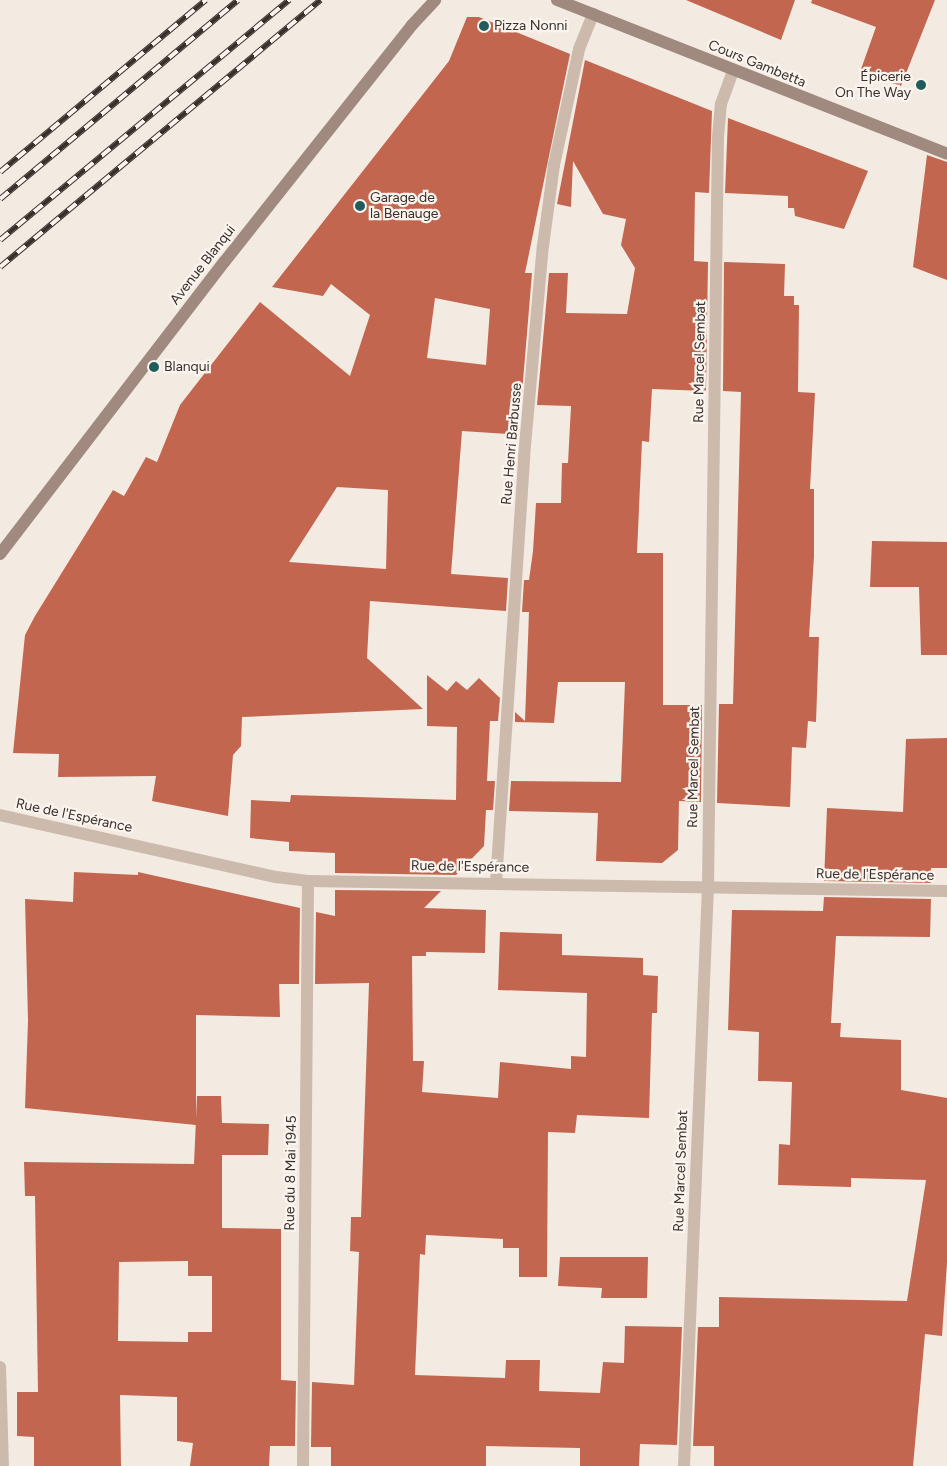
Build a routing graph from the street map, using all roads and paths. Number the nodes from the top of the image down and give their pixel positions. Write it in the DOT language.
graph roads {
  1 [pos="435,0"];
  2 [pos="556,0"];
  3 [pos="593,14"];
  4 [pos="733,70"];
  5 [pos="947,154"];
  6 [pos="0,554"];
  7 [pos="0,815"];
  8 [pos="308,881"];
  9 [pos="496,882"];
  10 [pos="708,886"];
  11 [pos="947,891"];
  12 [pos="0,1367"];
  13 [pos="3,1466"];
  14 [pos="303,1466"];
  15 [pos="684,1466"];
  1 -- 6 [label="street, Avenue Blanqui"];
  2 -- 3 [label="street, Cours Gambetta"];
  3 -- 4 [label="street, Cours Gambetta"];
  3 -- 9 [label="street, Rue Henri Barbusse"];
  4 -- 5 [label="street, Cours Gambetta"];
  4 -- 10 [label="street, Rue Marcel Sembat"];
  7 -- 8 [label="street, Rue de l'Espérance"];
  8 -- 9 [label="street, Rue de l'Espérance"];
  8 -- 14 [label="street, Rue du 8 Mai 1945"];
  9 -- 10 [label="street, Rue de l'Espérance"];
  10 -- 11 [label="street, Rue de l'Espérance"];
  10 -- 15 [label="street, Rue Marcel Sembat"];
  12 -- 13 [label="street"];
}
